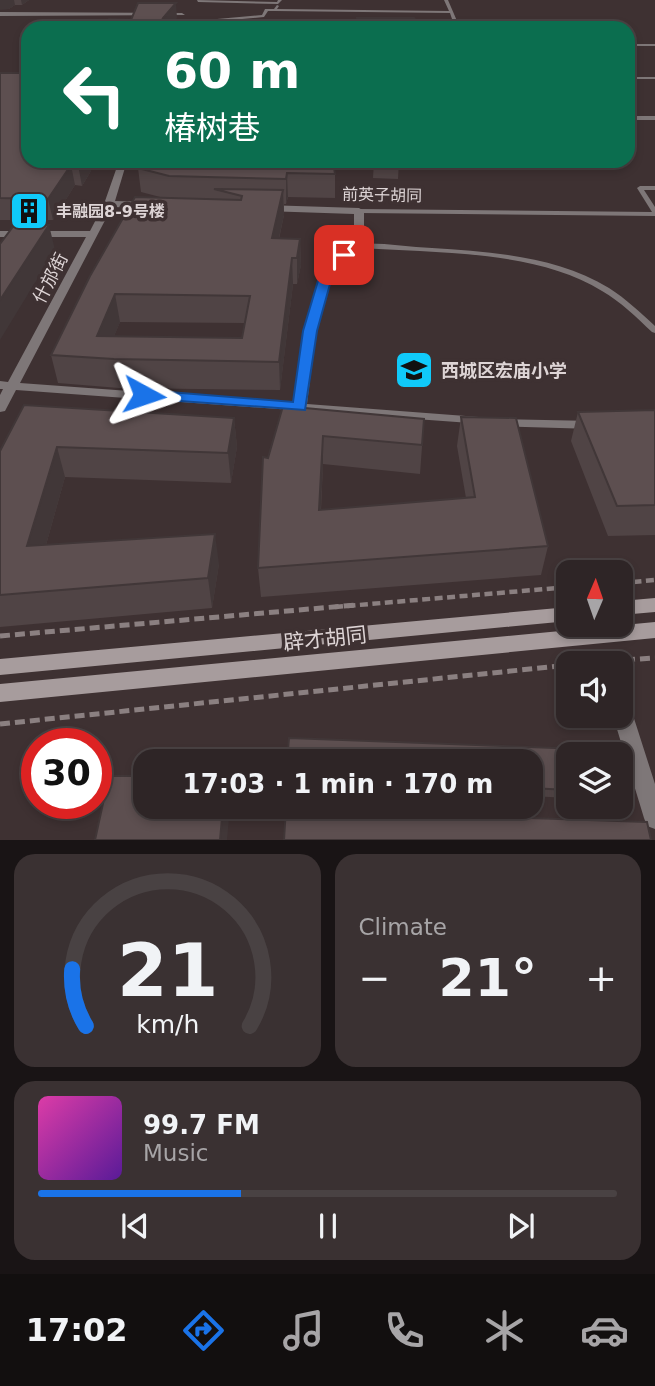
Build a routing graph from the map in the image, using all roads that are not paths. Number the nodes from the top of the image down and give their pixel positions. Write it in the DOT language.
graph roads {
  1 [pos="446,0"];
  2 [pos="198,1"];
  3 [pos="279,1"];
  4 [pos="275,10"];
  5 [pos="450,12"];
  6 [pos="0,14"];
  7 [pos="182,15"];
  8 [pos="454,20"];
  9 [pos="218,21"];
  10 [pos="395,21"];
  11 [pos="635,45"];
  12 [pos="655,45"];
  13 [pos="635,78"];
  14 [pos="655,78"];
  15 [pos="635,118"];
  16 [pos="655,118"];
  17 [pos="120,168"];
  18 [pos="655,188"];
  19 [pos="109,204"];
  20 [pos="164,206"];
  21 [pos="248,208"];
  22 [pos="359,211"];
  23 [pos="655,213"];
  24 [pos="0,234"];
  25 [pos="93,234"];
  26 [pos="359,246"];
  27 [pos="655,330"];
  28 [pos="7,385"];
  29 [pos="300,407"];
  30 [pos="0,408"];
  31 [pos="614,425"];
  32 [pos="655,605"];
  33 [pos="634,607"];
  34 [pos="556,615"];
  35 [pos="655,629"];
  36 [pos="0,667"];
  37 [pos="0,693"];
  38 [pos="627,728"];
  39 [pos="655,818"];
  1 -- 5 [label="lane"];
  2 -- 3 [label="lane"];
  3 -- 4 [label="lane"];
  4 -- 5 [label="lane"];
  4 -- 9 [label="lane"];
  5 -- 8 [label="lane"];
  6 -- 7 [label="street"];
  8 -- 10 [label="lane"];
  11 -- 12 [label="lane"];
  13 -- 14 [label="lane"];
  15 -- 16 [label="lane"];
  17 -- 19 [label="street, 什邡街"];
  18 -- 23 [label="lane, 前英子胡同"];
  19 -- 20 [label="street"];
  19 -- 25 [label="street, 什邡街"];
  21 -- 22 [label="street, 前英子胡同"];
  22 -- 23 [label="lane, 前英子胡同"];
  22 -- 26 [label="street"];
  24 -- 25 [label="street"];
  25 -- 28 [label="street, 什邡街"];
  26 -- 27 [label="lane"];
  26 -- 29 [label="street"];
  28 -- 29 [label="street"];
  28 -- 30 [label="street, 什邡街"];
  29 -- 31 [label="street"];
  32 -- 33 [label="main road"];
  34 -- 36 [label="main road, 辟才胡同"];
  35 -- 37 [label="main road, 辟才胡同"];
  38 -- 39 [label="street"];
}
